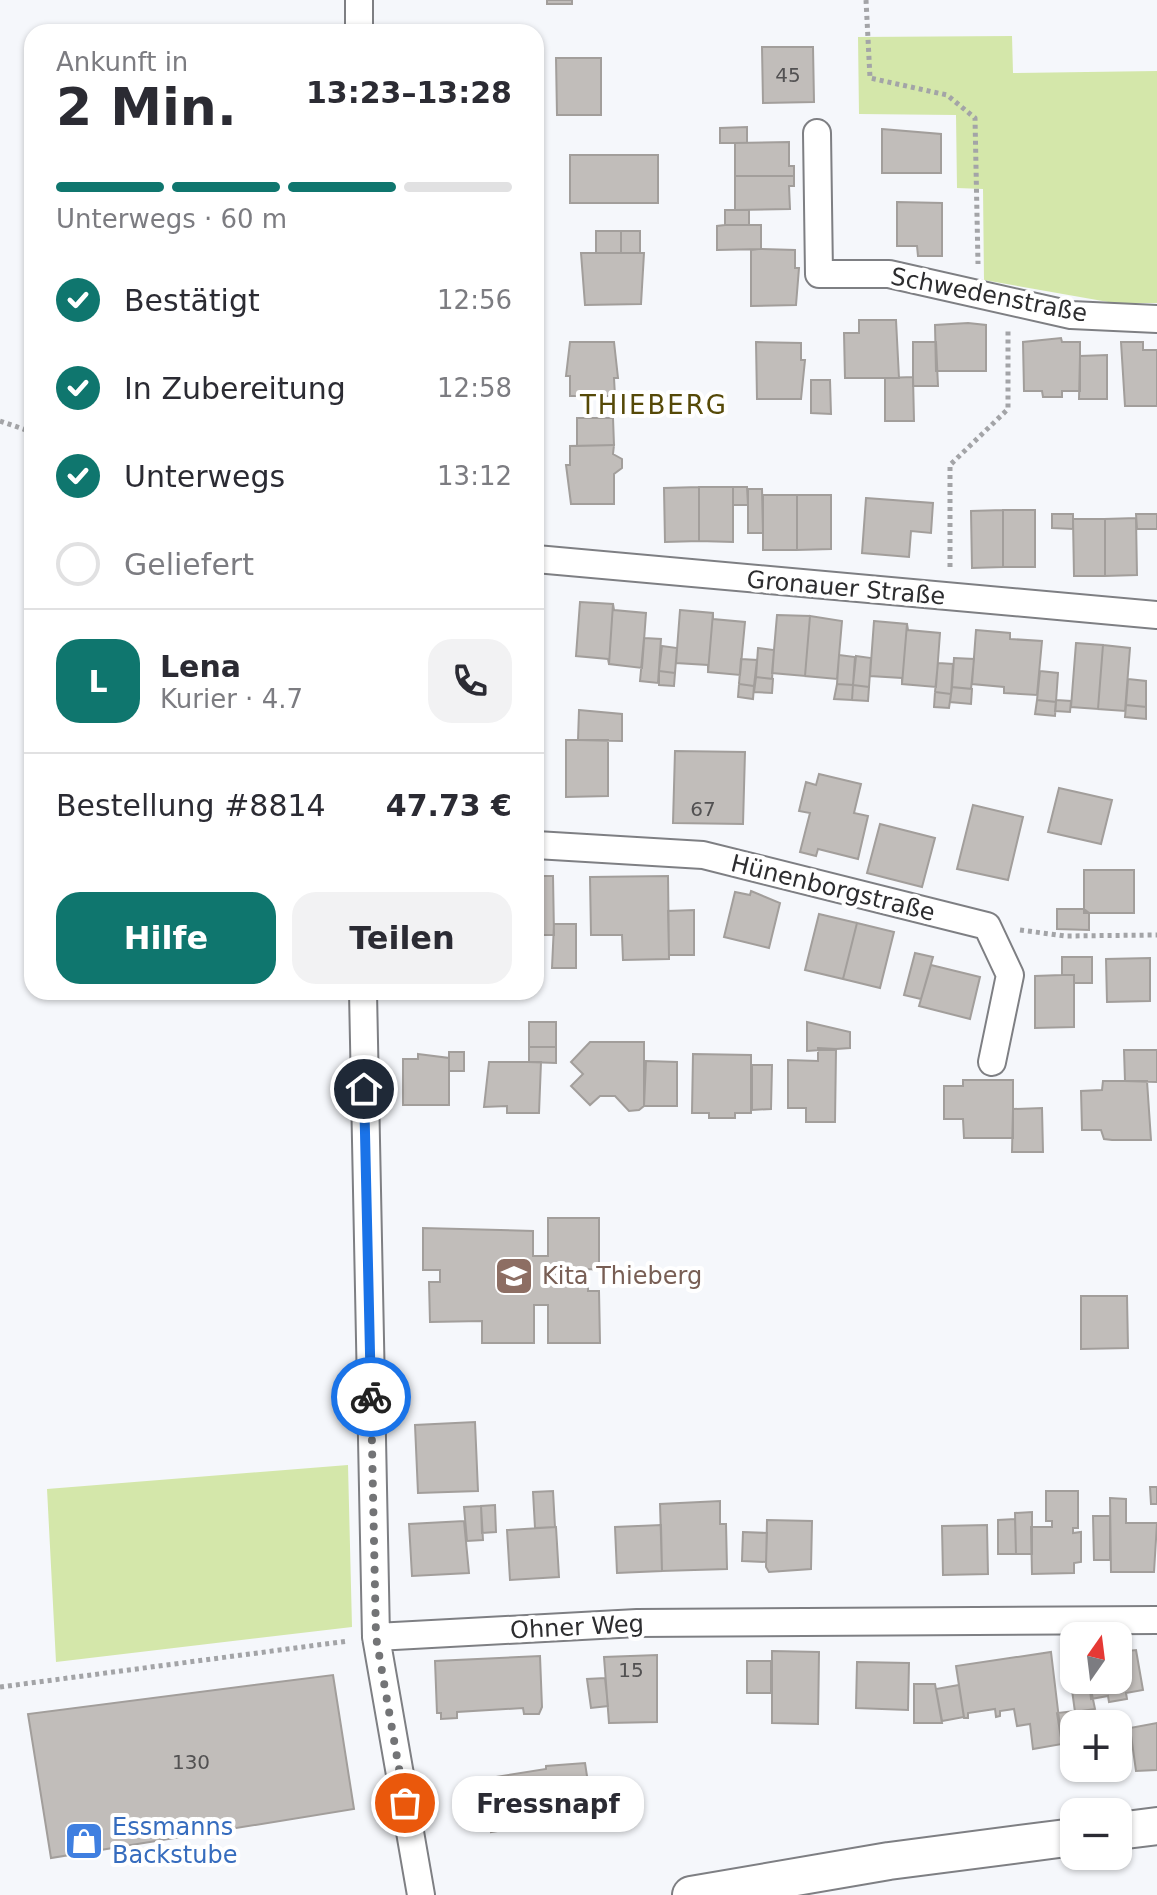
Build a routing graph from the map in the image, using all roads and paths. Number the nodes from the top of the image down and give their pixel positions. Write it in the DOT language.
graph roads {
  1 [pos="359,0"];
  2 [pos="866,0"];
  3 [pos="359,24"];
  4 [pos="817,133"];
  5 [pos="978,293"];
  6 [pos="1008,301"];
  7 [pos="1157,319"];
  8 [pos="0,421"];
  9 [pos="24,429"];
  10 [pos="544,560"];
  11 [pos="950,597"];
  12 [pos="1157,615"];
  13 [pos="544,845"];
  14 [pos="987,926"];
  15 [pos="1157,935"];
  16 [pos="363,1000"];
  17 [pos="992,1062"];
  18 [pos="1157,1620"];
  19 [pos="376,1637"];
  20 [pos="0,1687"];
  21 [pos="1157,1826"];
  22 [pos="1132,1829"];
  23 [pos="1060,1839"];
  24 [pos="421,1895"];
  25 [pos="691,1895"];
  1 -- 3 [label="street"];
  2 -- 5 [label="path"];
  4 -- 5 [label="street, Schwedenstraße"];
  5 -- 6 [label="street, Schwedenstraße"];
  6 -- 7 [label="street, Schwedenstraße"];
  6 -- 11 [label="path"];
  8 -- 9 [label="path"];
  10 -- 11 [label="street, Gronauer Straße"];
  11 -- 12 [label="street, Gronauer Straße"];
  13 -- 14 [label="street, Hünenborgstraße"];
  14 -- 15 [label="path"];
  14 -- 17 [label="street"];
  16 -- 19 [label="street"];
  18 -- 19 [label="street, Ohner Weg"];
  19 -- 20 [label="path"];
  19 -- 24 [label="street"];
  21 -- 22 [label="street"];
  23 -- 25 [label="street"];
}
